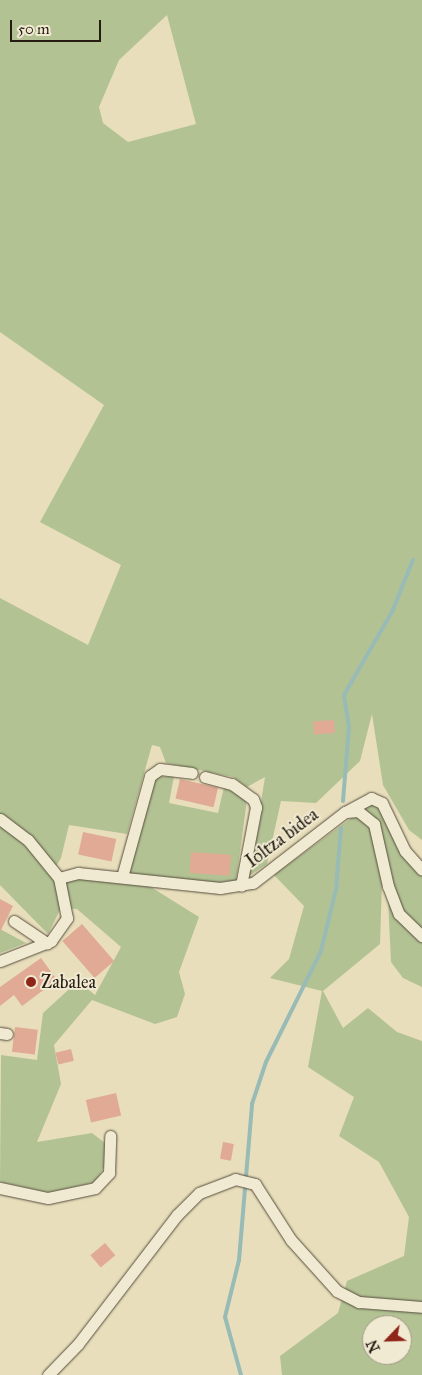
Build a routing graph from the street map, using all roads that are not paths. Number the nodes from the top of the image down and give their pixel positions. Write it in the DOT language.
graph roads {
  1 [pos="192,773"];
  2 [pos="205,777"];
  3 [pos="346,812"];
  4 [pos="0,818"];
  5 [pos="422,870"];
  6 [pos="122,877"];
  7 [pos="59,878"];
  8 [pos="241,886"];
  9 [pos="14,921"];
  10 [pos="422,936"];
  11 [pos="47,943"];
  12 [pos="0,961"];
  13 [pos="110,1136"];
  14 [pos="0,1188"];
  15 [pos="422,1307"];
  16 [pos="48,1375"];
  1 -- 6 [label="street"];
  2 -- 8 [label="street"];
  3 -- 5 [label="street, Ioltza bidea"];
  3 -- 8 [label="street, Ioltza bidea"];
  3 -- 10 [label="street"];
  4 -- 7 [label="street"];
  6 -- 7 [label="street, Ioltza bidea"];
  6 -- 8 [label="street, Ioltza bidea"];
  7 -- 11 [label="street"];
  9 -- 11 [label="street"];
  11 -- 12 [label="street"];
  13 -- 14 [label="street"];
  15 -- 16 [label="street"];
}
